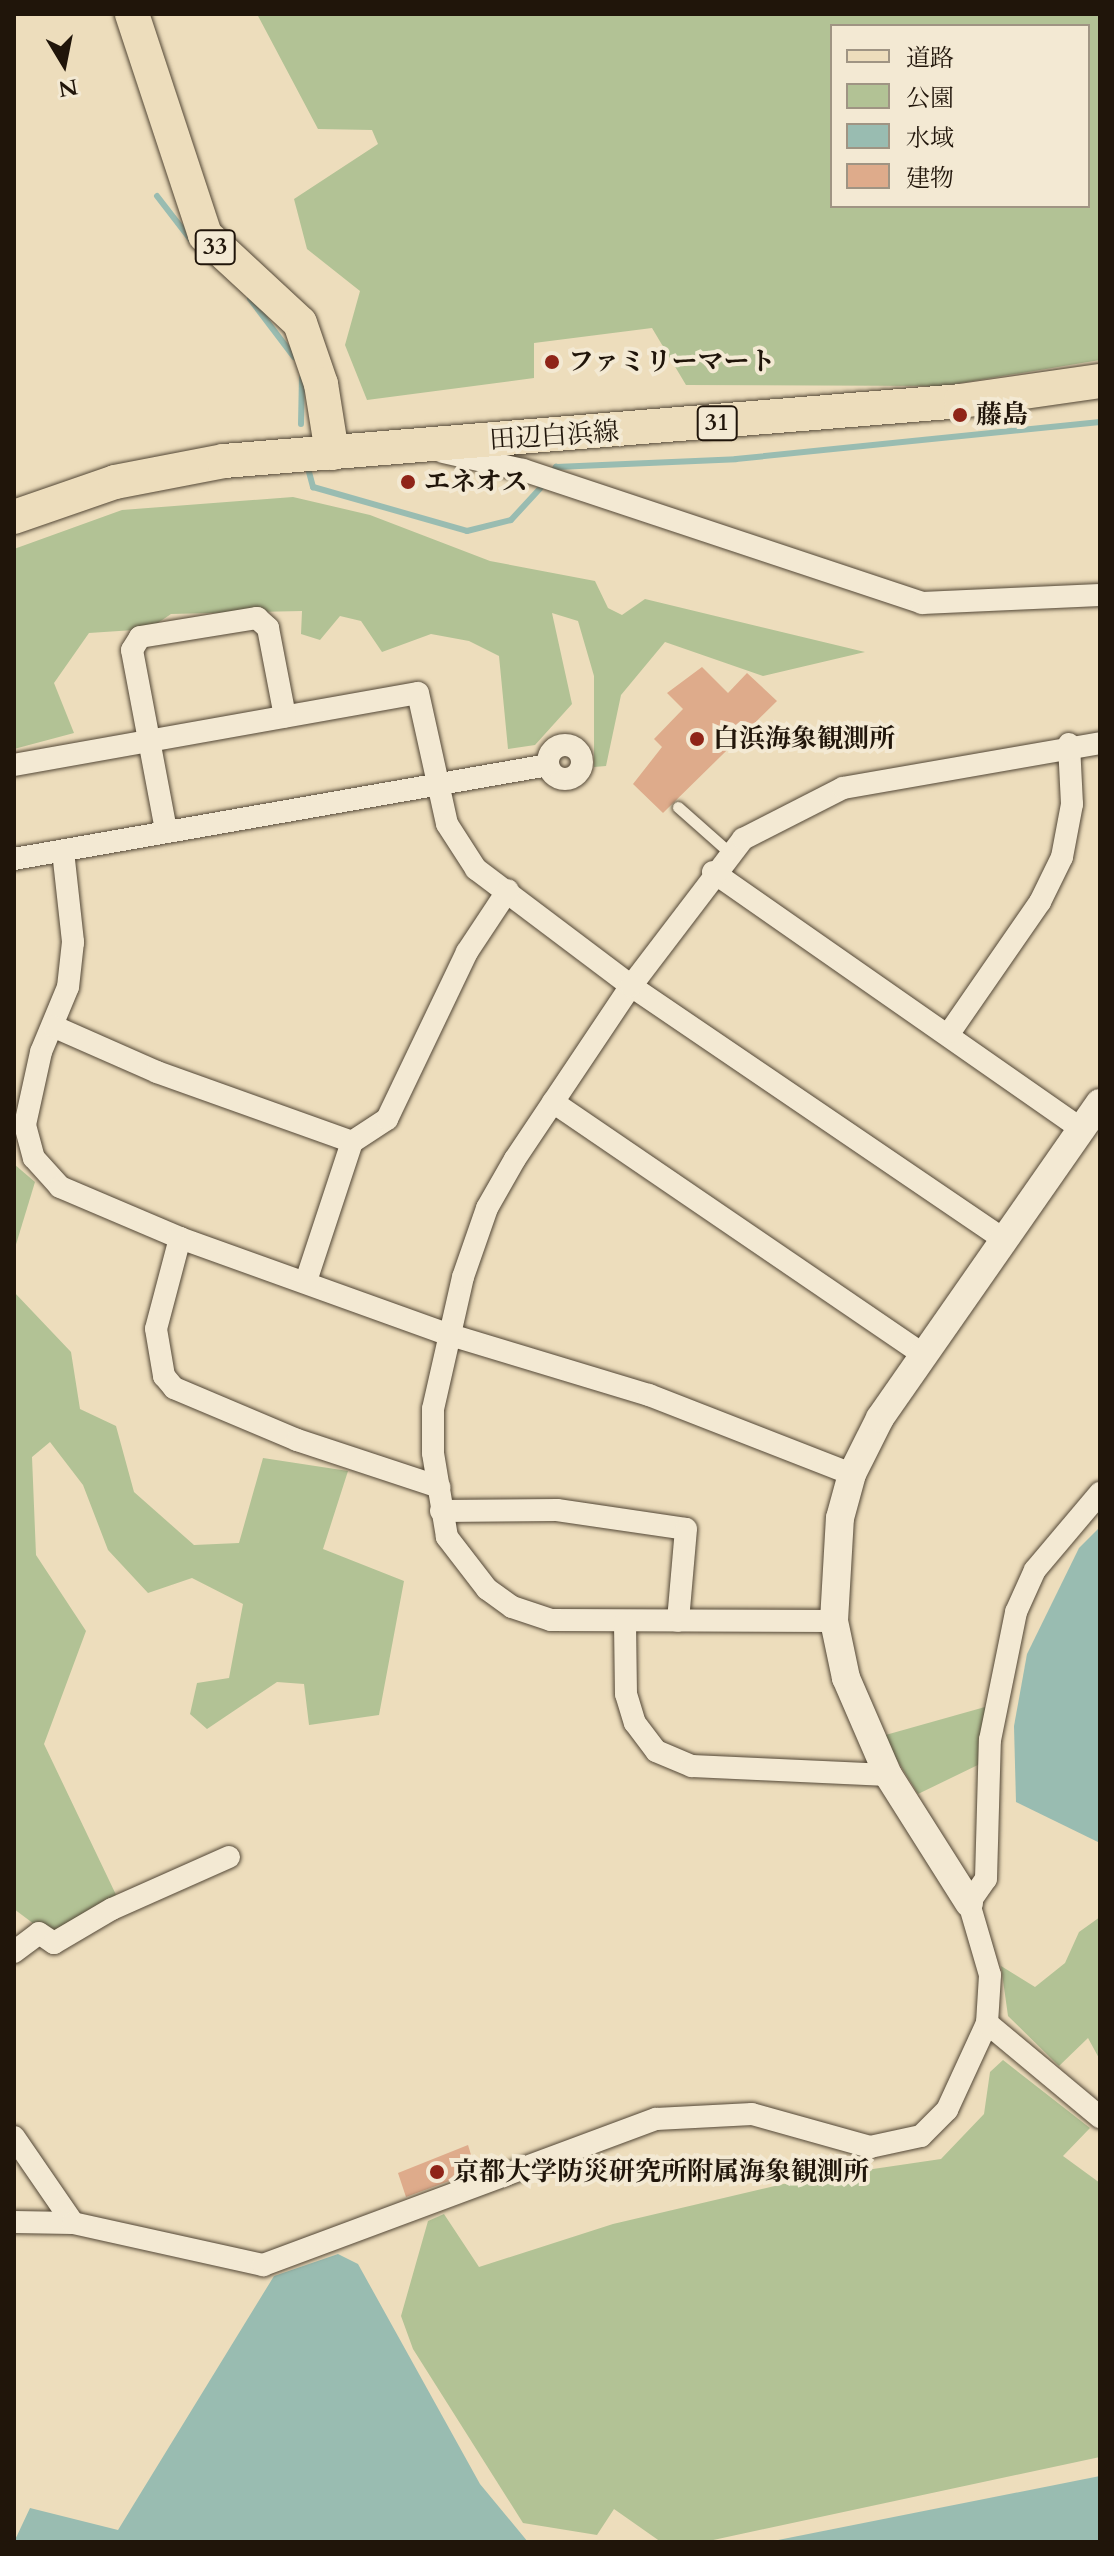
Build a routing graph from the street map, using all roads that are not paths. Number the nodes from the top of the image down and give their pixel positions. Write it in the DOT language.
graph roads {
  1 [pos="132,14"];
  2 [pos="1100,381"];
  3 [pos="418,446"];
  4 [pos="332,453"];
  5 [pos="14,517"];
  6 [pos="1100,595"];
  7 [pos="285,716"];
  8 [pos="149,739"];
  9 [pos="1100,743"];
  10 [pos="1069,744"];
  11 [pos="14,765"];
  12 [pos="548,765"];
  13 [pos="436,786"];
  14 [pos="678,807"];
  15 [pos="166,830"];
  16 [pos="63,851"];
  17 [pos="730,853"];
  18 [pos="14,859"];
  19 [pos="713,872"];
  20 [pos="508,890"];
  21 [pos="631,986"];
  22 [pos="55,1027"];
  23 [pos="950,1032"];
  24 [pos="553,1102"];
  25 [pos="1100,1103"];
  26 [pos="1082,1129"];
  27 [pos="352,1142"];
  28 [pos="180,1238"];
  29 [pos="1002,1238"];
  30 [pos="306,1281"];
  31 [pos="447,1334"];
  32 [pos="922,1354"];
  33 [pos="852,1474"];
  34 [pos="439,1487"];
  35 [pos="1100,1493"];
  36 [pos="441,1511"];
  37 [pos="678,1621"];
  38 [pos="834,1621"];
  39 [pos="625,1623"];
  40 [pos="888,1775"];
  41 [pos="229,1857"];
  42 [pos="969,1903"];
  43 [pos="14,1952"];
  44 [pos="987,2023"];
  45 [pos="1100,2117"];
  46 [pos="14,2137"];
  47 [pos="14,2222"];
  48 [pos="73,2223"];
  1 -- 4 [label="main road, 33"];
  2 -- 3 [label="main road, 田辺白浜線 / 31"];
  3 -- 4 [label="main road, 田辺白浜線 / 31"];
  3 -- 6 [label="street"];
  4 -- 5 [label="main road, 田辺白浜線 / 31"];
  7 -- 8 [label="street"];
  7 -- 8 [label="street"];
  7 -- 13 [label="street"];
  8 -- 11 [label="street"];
  8 -- 15 [label="street"];
  9 -- 10 [label="street"];
  10 -- 17 [label="street"];
  10 -- 23 [label="street"];
  12 -- 13 [label="street"];
  13 -- 15 [label="street"];
  13 -- 20 [label="street"];
  14 -- 17 [label="lane"];
  15 -- 16 [label="street"];
  16 -- 18 [label="street"];
  16 -- 22 [label="street"];
  17 -- 19 [label="street"];
  19 -- 21 [label="street"];
  19 -- 23 [label="street"];
  20 -- 21 [label="street"];
  20 -- 27 [label="street"];
  21 -- 24 [label="street"];
  21 -- 29 [label="street"];
  22 -- 27 [label="street"];
  22 -- 28 [label="street"];
  23 -- 26 [label="street"];
  24 -- 31 [label="street"];
  24 -- 32 [label="street"];
  25 -- 26 [label="street"];
  26 -- 29 [label="street"];
  27 -- 30 [label="street"];
  28 -- 30 [label="street"];
  28 -- 34 [label="street"];
  29 -- 32 [label="street"];
  30 -- 31 [label="street"];
  31 -- 33 [label="street"];
  31 -- 34 [label="street"];
  32 -- 33 [label="street"];
  33 -- 38 [label="street"];
  34 -- 36 [label="street"];
  35 -- 42 [label="street"];
  36 -- 37 [label="street"];
  36 -- 39 [label="street"];
  37 -- 38 [label="street"];
  37 -- 39 [label="street"];
  38 -- 40 [label="street"];
  39 -- 40 [label="street"];
  40 -- 42 [label="street"];
  41 -- 43 [label="street"];
  42 -- 44 [label="street"];
  44 -- 45 [label="street"];
  44 -- 48 [label="street"];
  46 -- 48 [label="street"];
  47 -- 48 [label="street"];
}
